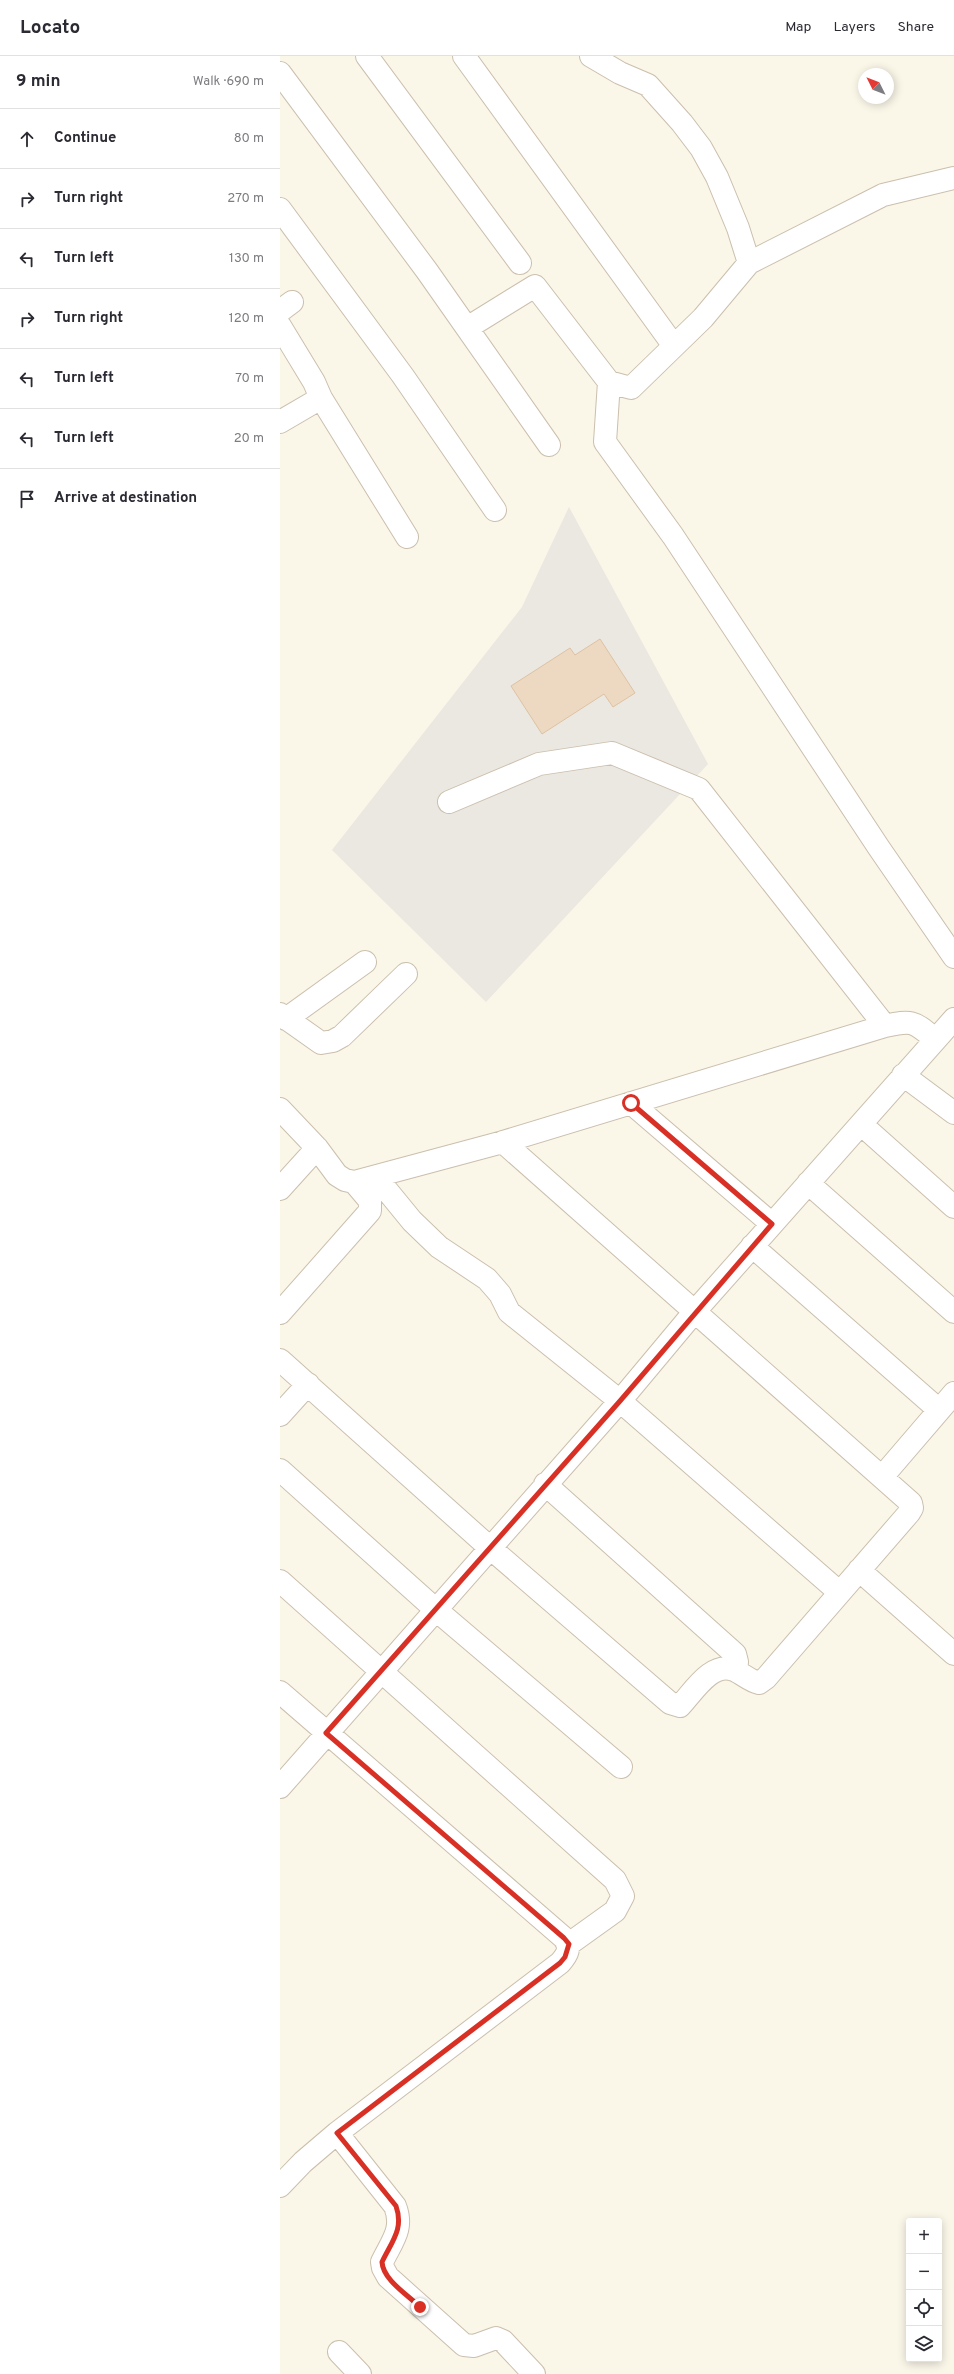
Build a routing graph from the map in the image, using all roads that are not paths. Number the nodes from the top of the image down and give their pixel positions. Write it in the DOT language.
graph roads {
  1 [pos="367,56"];
  2 [pos="464,56"];
  3 [pos="591,56"];
  4 [pos="280,73"];
  5 [pos="954,178"];
  6 [pos="280,209"];
  7 [pos="520,262"];
  8 [pos="749,263"];
  9 [pos="280,326"];
  10 [pos="467,328"];
  11 [pos="674,346"];
  12 [pos="609,382"];
  13 [pos="321,398"];
  14 [pos="280,422"];
  15 [pos="549,445"];
  16 [pos="495,510"];
  17 [pos="406,537"];
  18 [pos="449,802"];
  19 [pos="954,957"];
  20 [pos="365,962"];
  21 [pos="406,974"];
  22 [pos="283,1016"];
  23 [pos="954,1019"];
  24 [pos="885,1026"];
  25 [pos="935,1039"];
  26 [pos="903,1075"];
  27 [pos="631,1103"];
  28 [pos="280,1109"];
  29 [pos="954,1113"];
  30 [pos="862,1125"];
  31 [pos="503,1142"];
  32 [pos="316,1148"];
  33 [pos="376,1177"];
  34 [pos="354,1182"];
  35 [pos="808,1184"];
  36 [pos="280,1189"];
  37 [pos="954,1207"];
  38 [pos="772,1224"];
  39 [pos="752,1246"];
  40 [pos="696,1310"];
  41 [pos="954,1312"];
  42 [pos="280,1313"];
  43 [pos="280,1360"];
  44 [pos="308,1384"];
  45 [pos="954,1393"];
  46 [pos="620,1401"];
  47 [pos="939,1410"];
  48 [pos="280,1415"];
  49 [pos="280,1470"];
  50 [pos="882,1477"];
  51 [pos="545,1484"];
  52 [pos="489,1547"];
  53 [pos="859,1570"];
  54 [pos="280,1581"];
  55 [pos="840,1592"];
  56 [pos="435,1609"];
  57 [pos="954,1654"];
  58 [pos="381,1670"];
  59 [pos="736,1671"];
  60 [pos="280,1692"];
  61 [pos="326,1733"];
  62 [pos="621,1767"];
  63 [pos="280,1787"];
  64 [pos="569,1944"];
  65 [pos="337,2133"];
  66 [pos="280,2186"];
  67 [pos="339,2352"];
  68 [pos="360,2374"];
  69 [pos="534,2374"];
  1 -- 7 [label="street"];
  2 -- 11 [label="street"];
  3 -- 8 [label="street"];
  4 -- 10 [label="street"];
  5 -- 8 [label="street"];
  6 -- 16 [label="street"];
  8 -- 11 [label="street"];
  9 -- 13 [label="street"];
  10 -- 12 [label="street"];
  10 -- 15 [label="street"];
  11 -- 12 [label="street"];
  12 -- 19 [label="street"];
  13 -- 14 [label="street"];
  13 -- 17 [label="street"];
  18 -- 24 [label="street"];
  20 -- 22 [label="street"];
  21 -- 22 [label="street"];
  23 -- 25 [label="street"];
  24 -- 25 [label="street"];
  24 -- 27 [label="street"];
  25 -- 26 [label="street"];
  26 -- 29 [label="street"];
  26 -- 30 [label="street"];
  27 -- 31 [label="street"];
  27 -- 38 [label="street"];
  28 -- 32 [label="street"];
  30 -- 35 [label="street"];
  30 -- 37 [label="street"];
  31 -- 33 [label="street"];
  31 -- 40 [label="street"];
  32 -- 34 [label="street"];
  32 -- 36 [label="street"];
  33 -- 34 [label="street"];
  33 -- 46 [label="street"];
  34 -- 42 [label="street"];
  35 -- 38 [label="street"];
  35 -- 41 [label="street"];
  38 -- 39 [label="street"];
  39 -- 40 [label="street"];
  39 -- 47 [label="street"];
  40 -- 46 [label="street"];
  40 -- 50 [label="street"];
  43 -- 44 [label="street"];
  44 -- 48 [label="street"];
  44 -- 52 [label="street"];
  45 -- 47 [label="street"];
  46 -- 51 [label="street"];
  46 -- 55 [label="street"];
  47 -- 50 [label="street"];
  49 -- 56 [label="street"];
  50 -- 53 [label="street"];
  51 -- 52 [label="street"];
  51 -- 59 [label="street"];
  52 -- 56 [label="street"];
  52 -- 59 [label="street"];
  53 -- 55 [label="street"];
  53 -- 57 [label="street"];
  54 -- 58 [label="street"];
  55 -- 59 [label="street"];
  56 -- 58 [label="street"];
  56 -- 62 [label="street"];
  58 -- 61 [label="street"];
  58 -- 64 [label="street"];
  60 -- 61 [label="street"];
  61 -- 63 [label="street"];
  61 -- 64 [label="street"];
  64 -- 65 [label="street"];
  65 -- 66 [label="street"];
  65 -- 69 [label="street"];
  67 -- 68 [label="street"];
}
